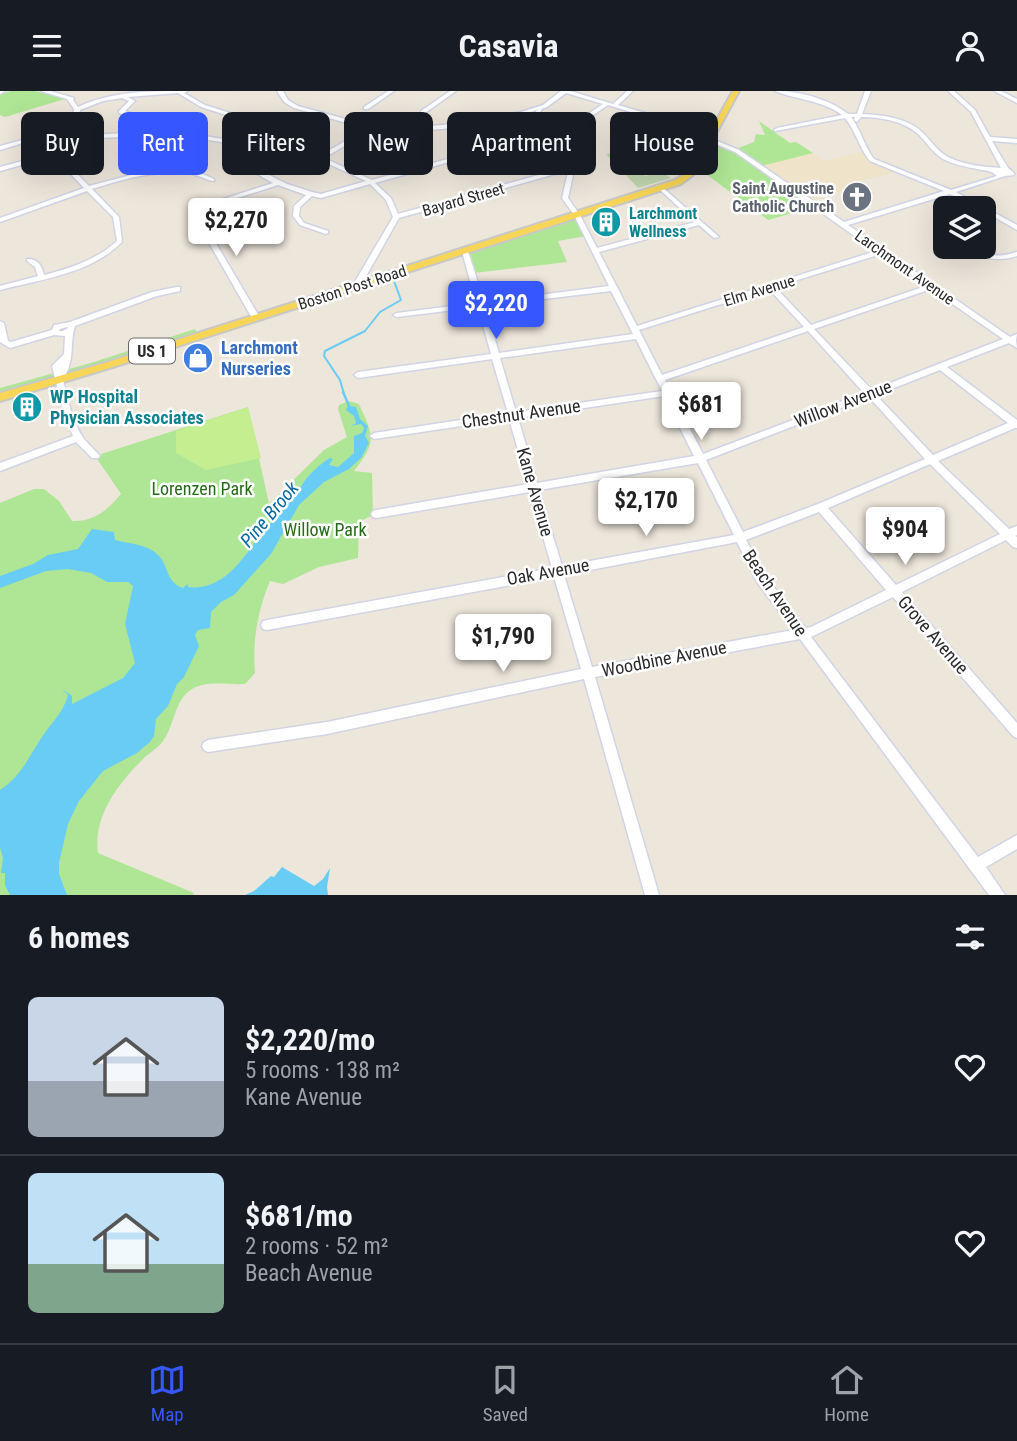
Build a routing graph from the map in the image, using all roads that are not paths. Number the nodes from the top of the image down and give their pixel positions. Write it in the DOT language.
graph roads {
  1 [pos="44,91"];
  2 [pos="185,91"];
  3 [pos="279,91"];
  4 [pos="391,91"];
  5 [pos="453,91"];
  6 [pos="565,91"];
  7 [pos="630,91"];
  8 [pos="736,91"];
  9 [pos="778,91"];
  10 [pos="868,91"];
  11 [pos="951,91"];
  12 [pos="997,91"];
  13 [pos="179,92"];
  14 [pos="121,93"];
  15 [pos="69,98"];
  16 [pos="97,100"];
  17 [pos="1017,101"];
  18 [pos="612,104"];
  19 [pos="366,108"];
  20 [pos="77,109"];
  21 [pos="540,109"];
  22 [pos="77,112"];
  23 [pos="121,112"];
  24 [pos="222,112"];
  25 [pos="423,112"];
  26 [pos="526,112"];
  27 [pos="538,112"];
  28 [pos="638,112"];
  29 [pos="596,113"];
  30 [pos="845,114"];
  31 [pos="858,116"];
  32 [pos="344,120"];
  33 [pos="718,123"];
  34 [pos="855,126"];
  35 [pos="777,131"];
  36 [pos="988,139"];
  37 [pos="1017,141"];
  38 [pos="21,142"];
  39 [pos="718,143"];
  40 [pos="0,148"];
  41 [pos="447,160"];
  42 [pos="330,162"];
  43 [pos="21,163"];
  44 [pos="0,169"];
  45 [pos="75,175"];
  46 [pos="134,175"];
  47 [pos="203,175"];
  48 [pos="265,175"];
  49 [pos="544,175"];
  50 [pos="570,175"];
  51 [pos="688,175"];
  52 [pos="1010,176"];
  53 [pos="212,180"];
  54 [pos="370,181"];
  55 [pos="278,183"];
  56 [pos="661,188"];
  57 [pos="89,190"];
  58 [pos="952,193"];
  59 [pos="310,195"];
  60 [pos="958,196"];
  61 [pos="577,215"];
  62 [pos="996,216"];
  63 [pos="396,217"];
  64 [pos="0,220"];
  65 [pos="699,223"];
  66 [pos="844,224"];
  67 [pos="1017,228"];
  68 [pos="326,232"];
  69 [pos="716,237"];
  70 [pos="465,251"];
  71 [pos="596,251"];
  72 [pos="883,251"];
  73 [pos="1017,254"];
  74 [pos="996,258"];
  75 [pos="29,260"];
  76 [pos="41,276"];
  77 [pos="357,285"];
  78 [pos="770,286"];
  79 [pos="932,286"];
  80 [pos="0,288"];
  81 [pos="614,288"];
  82 [pos="177,289"];
  83 [pos="481,305"];
  84 [pos="397,315"];
  85 [pos="256,318"];
  86 [pos="0,323"];
  87 [pos="69,328"];
  88 [pos="808,328"];
  89 [pos="636,333"];
  90 [pos="1015,340"];
  91 [pos="496,356"];
  92 [pos="942,366"];
  93 [pos="358,375"];
  94 [pos="660,379"];
  95 [pos="59,380"];
  96 [pos="667,393"];
  97 [pos="870,394"];
  98 [pos="0,397"];
  99 [pos="513,415"];
  100 [pos="1016,424"];
  101 [pos="374,436"];
  102 [pos="77,438"];
  103 [pos="95,456"];
  104 [pos="700,459"];
  105 [pos="931,459"];
  106 [pos="0,467"];
  107 [pos="533,486"];
  108 [pos="821,507"];
  109 [pos="376,513"];
  110 [pos="1012,532"];
  111 [pos="739,538"];
  112 [pos="1017,544"];
  113 [pos="557,570"];
  114 [pos="893,590"];
  115 [pos="267,625"];
  116 [pos="802,633"];
  117 [pos="588,673"];
  118 [pos="1017,731"];
  119 [pos="208,746"];
  120 [pos="1017,842"];
  121 [pos="976,865"];
  122 [pos="652,895"];
  123 [pos="998,895"];
  1 -- 15 [label="street"];
  2 -- 13 [label="street"];
  3 -- 32 [label="street"];
  4 -- 19 [label="street"];
  5 -- 25 [label="street"];
  6 -- 18 [label="street, Larchmont Avenue"];
  6 -- 21 [label="street"];
  7 -- 18 [label="street"];
  8 -- 33 [label="main road, Boston Post Road / US 1"];
  9 -- 30 [label="street"];
  10 -- 31 [label="street"];
  11 -- 36 [label="street"];
  12 -- 17 [label="street"];
  13 -- 14 [label="street"];
  13 -- 24 [label="street"];
  14 -- 16 [label="street"];
  14 -- 23 [label="street"];
  15 -- 16 [label="street"];
  15 -- 20 [label="street"];
  16 -- 20 [label="street"];
  18 -- 28 [label="street, Larchmont Avenue"];
  18 -- 29 [label="street"];
  20 -- 22 [label="street"];
  21 -- 26 [label="street"];
  21 -- 27 [label="street"];
  30 -- 31 [label="street"];
  30 -- 34 [label="street"];
  30 -- 35 [label="street"];
  31 -- 34 [label="street"];
  31 -- 52 [label="street"];
  34 -- 58 [label="street"];
  36 -- 37 [label="street"];
  36 -- 52 [label="street"];
  38 -- 40 [label="street"];
  39 -- 66 [label="street, Larchmont Avenue"];
  41 -- 54 [label="street"];
  42 -- 54 [label="street"];
  43 -- 44 [label="street"];
  45 -- 57 [label="street"];
  46 -- 57 [label="street"];
  47 -- 53 [label="street"];
  48 -- 55 [label="street"];
  49 -- 63 [label="street, Bayard Street"];
  50 -- 61 [label="street, Beach Avenue"];
  51 -- 56 [label="main road, Boston Post Road / US 1"];
  52 -- 58 [label="street"];
  54 -- 59 [label="street"];
  54 -- 63 [label="street"];
  55 -- 59 [label="street"];
  55 -- 85 [label="street"];
  56 -- 61 [label="main road, Boston Post Road / US 1"];
  56 -- 65 [label="street"];
  57 -- 64 [label="street"];
  57 -- 76 [label="street"];
  58 -- 60 [label="street"];
  58 -- 66 [label="street"];
  59 -- 68 [label="street"];
  61 -- 70 [label="main road, Boston Post Road / US 1"];
  61 -- 71 [label="street, Beach Avenue"];
  62 -- 67 [label="street"];
  63 -- 77 [label="street"];
  65 -- 69 [label="street"];
  65 -- 71 [label="street"];
  66 -- 72 [label="street, Larchmont Avenue"];
  70 -- 77 [label="main road, Boston Post Road / US 1"];
  70 -- 83 [label="street, Kane Avenue"];
  71 -- 81 [label="street, Beach Avenue"];
  72 -- 78 [label="street, Elm Avenue"];
  72 -- 79 [label="street, Larchmont Avenue"];
  73 -- 74 [label="street"];
  75 -- 76 [label="street"];
  76 -- 80 [label="street"];
  77 -- 85 [label="main road, Boston Post Road / US 1"];
  78 -- 88 [label="street"];
  78 -- 89 [label="street, Elm Avenue"];
  79 -- 88 [label="street"];
  79 -- 90 [label="street, Larchmont Avenue"];
  81 -- 83 [label="street"];
  81 -- 89 [label="street, Beach Avenue"];
  82 -- 87 [label="street"];
  83 -- 84 [label="street"];
  83 -- 91 [label="street, Kane Avenue"];
  85 -- 95 [label="main road, Boston Post Road / US 1"];
  86 -- 87 [label="street"];
  87 -- 95 [label="street"];
  88 -- 94 [label="street"];
  88 -- 97 [label="street"];
  89 -- 91 [label="street, Elm Avenue"];
  89 -- 94 [label="street, Beach Avenue"];
  90 -- 92 [label="street, Willow Avenue"];
  91 -- 93 [label="street, Elm Avenue"];
  91 -- 99 [label="street, Kane Avenue"];
  92 -- 97 [label="street, Willow Avenue"];
  92 -- 100 [label="street"];
  94 -- 96 [label="street, Beach Avenue"];
  95 -- 98 [label="main road, Boston Post Road / US 1"];
  95 -- 102 [label="street"];
  96 -- 99 [label="street, Chestnut Avenue"];
  96 -- 104 [label="street, Beach Avenue"];
  97 -- 104 [label="street, Willow Avenue"];
  97 -- 105 [label="street"];
  99 -- 101 [label="street, Chestnut Avenue"];
  99 -- 107 [label="street, Kane Avenue"];
  100 -- 105 [label="street, Oak Avenue"];
  102 -- 103 [label="street"];
  102 -- 106 [label="street"];
  104 -- 107 [label="street, Willow Avenue"];
  104 -- 111 [label="street, Beach Avenue"];
  105 -- 108 [label="street, Oak Avenue"];
  105 -- 110 [label="street"];
  107 -- 109 [label="street, Willow Avenue"];
  107 -- 113 [label="street, Kane Avenue"];
  108 -- 111 [label="street, Oak Avenue"];
  108 -- 114 [label="street, Grove Avenue"];
  110 -- 112 [label="street"];
  110 -- 114 [label="street, Woodbine Avenue"];
  111 -- 113 [label="street, Oak Avenue"];
  111 -- 116 [label="street, Beach Avenue"];
  113 -- 115 [label="street, Oak Avenue"];
  113 -- 117 [label="street, Kane Avenue"];
  114 -- 116 [label="street, Woodbine Avenue"];
  114 -- 118 [label="street, Grove Avenue"];
  116 -- 117 [label="street, Woodbine Avenue"];
  116 -- 121 [label="street, Beach Avenue"];
  117 -- 119 [label="street, Woodbine Avenue"];
  117 -- 122 [label="street, Kane Avenue"];
  120 -- 121 [label="street"];
  121 -- 123 [label="street, Beach Avenue"];
}
